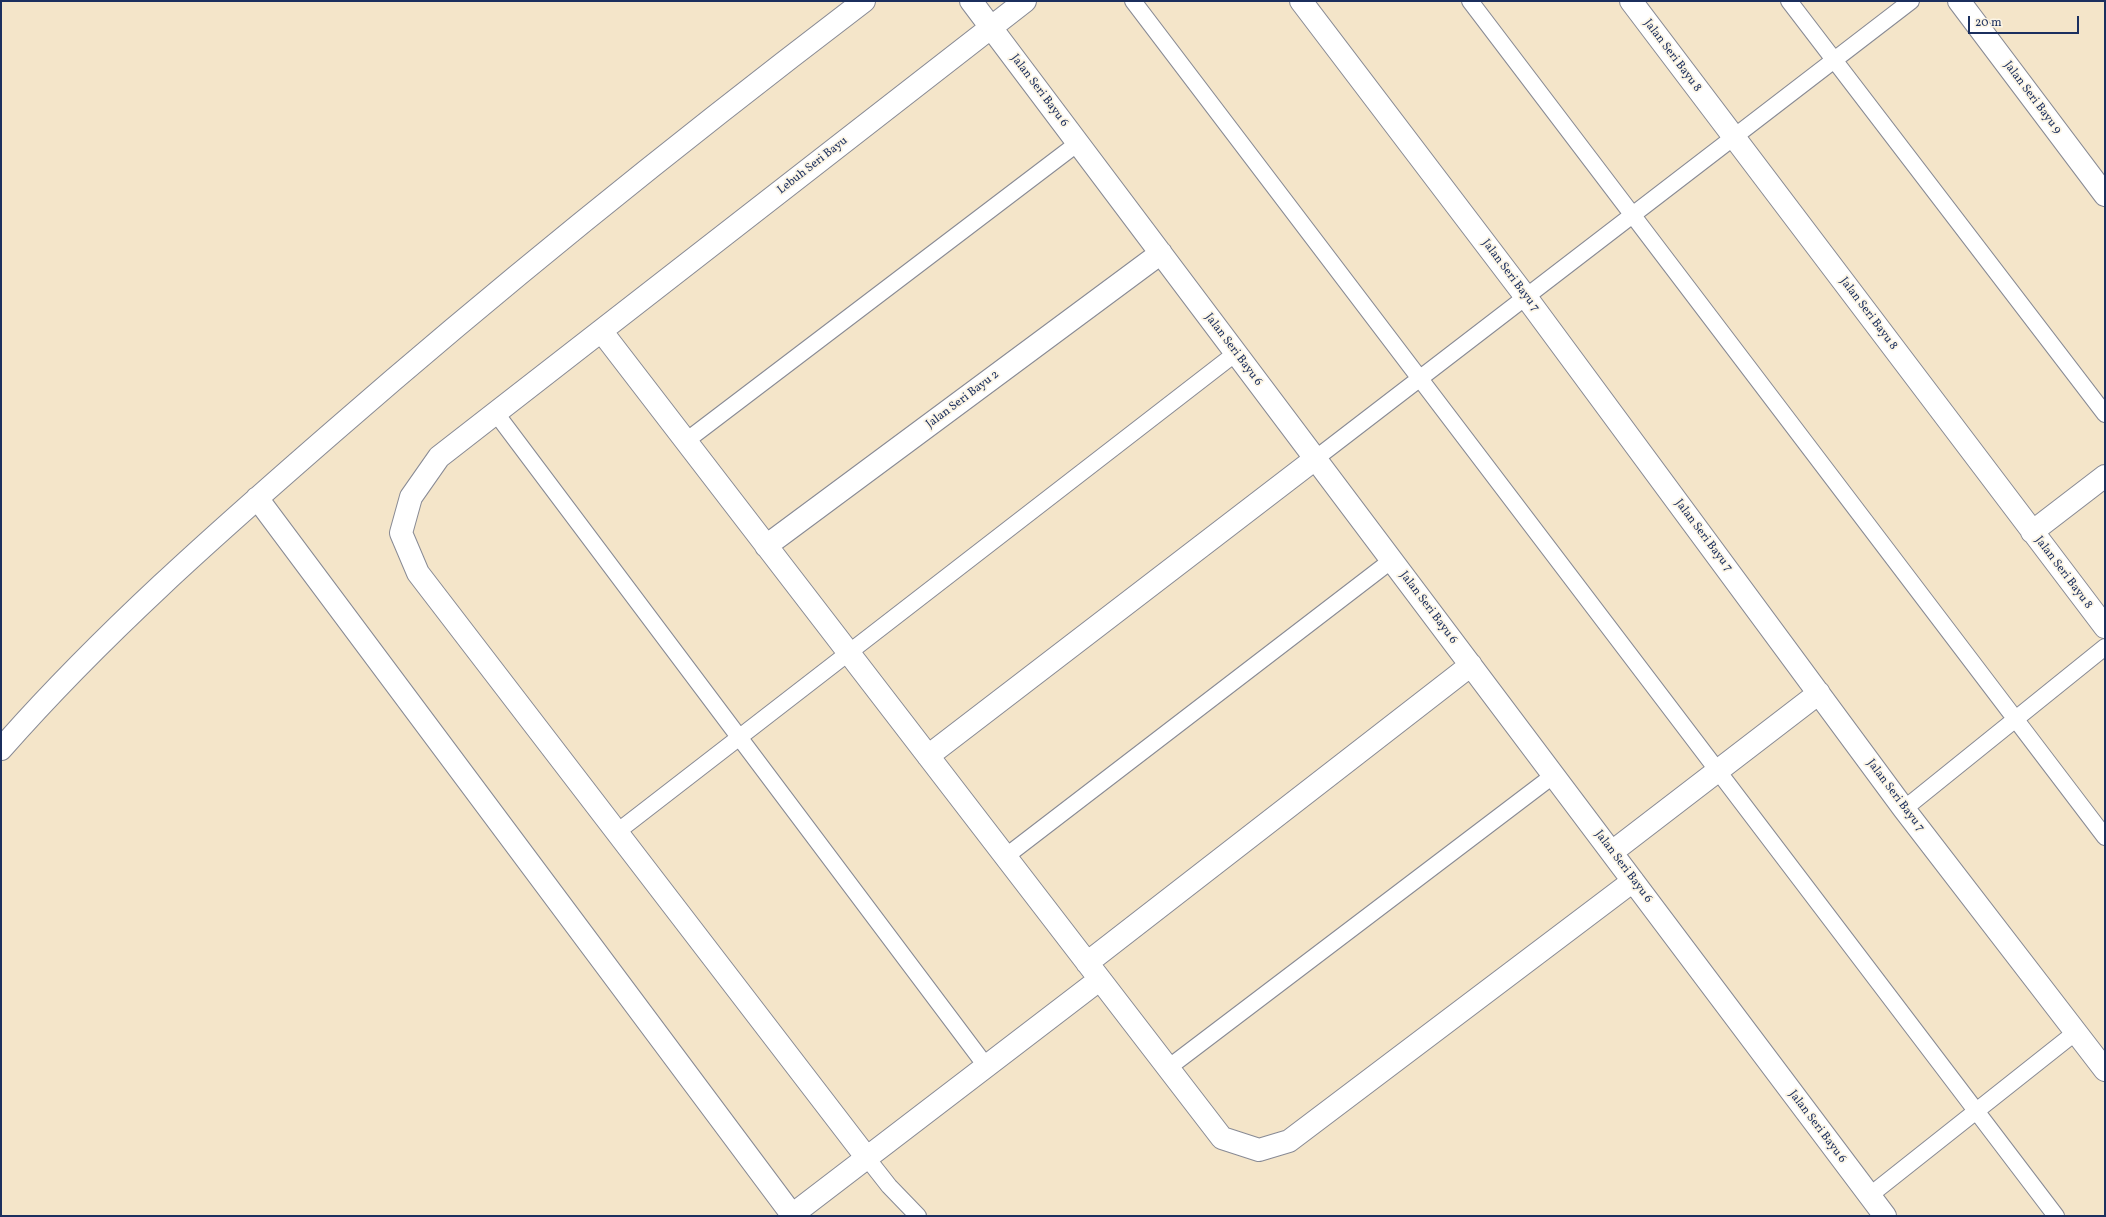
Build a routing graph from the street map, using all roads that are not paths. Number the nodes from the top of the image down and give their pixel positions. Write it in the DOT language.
graph roads {
  1 [pos="864,1"];
  2 [pos="971,1"];
  3 [pos="1025,1"];
  4 [pos="1133,1"];
  5 [pos="1301,1"];
  6 [pos="1470,1"];
  7 [pos="1631,1"];
  8 [pos="1789,1"];
  9 [pos="1911,1"];
  10 [pos="1958,1"];
  11 [pos="991,28"];
  12 [pos="1834,60"];
  13 [pos="1734,137"];
  14 [pos="1078,144"];
  15 [pos="2105,195"];
  16 [pos="1633,215"];
  17 [pos="1161,253"];
  18 [pos="1526,296"];
  19 [pos="602,332"];
  20 [pos="1236,353"];
  21 [pos="1420,379"];
  22 [pos="495,412"];
  23 [pos="2105,414"];
  24 [pos="686,441"];
  25 [pos="1315,459"];
  26 [pos="2105,476"];
  27 [pos="257,498"];
  28 [pos="2032,532"];
  29 [pos="766,546"];
  30 [pos="1392,560"];
  31 [pos="2105,627"];
  32 [pos="2105,647"];
  33 [pos="848,652"];
  34 [pos="1471,665"];
  35 [pos="1819,693"];
  36 [pos="2016,719"];
  37 [pos="739,737"];
  38 [pos="1,749"];
  39 [pos="928,756"];
  40 [pos="1717,771"];
  41 [pos="1554,775"];
  42 [pos="1904,809"];
  43 [pos="617,832"];
  44 [pos="2105,837"];
  45 [pos="1612,852"];
  46 [pos="1005,857"];
  47 [pos="1633,881"];
  48 [pos="1093,971"];
  49 [pos="2076,1032"];
  50 [pos="986,1066"];
  51 [pos="1168,1068"];
  52 [pos="2105,1070"];
  53 [pos="1976,1111"];
  54 [pos="867,1158"];
  55 [pos="1869,1196"];
  56 [pos="793,1215"];
  57 [pos="918,1216"];
  58 [pos="1886,1216"];
  59 [pos="2056,1216"];
  1 -- 27 [label="street"];
  2 -- 11 [label="street, Jalan Seri Bayu 6"];
  3 -- 11 [label="street, Lebuh Seri Bayu"];
  4 -- 21 [label="lane"];
  5 -- 18 [label="street, Jalan Seri Bayu 7"];
  6 -- 16 [label="lane"];
  7 -- 13 [label="street, Jalan Seri Bayu 8"];
  8 -- 12 [label="lane"];
  9 -- 12 [label="lane"];
  10 -- 15 [label="street, Jalan Seri Bayu 9"];
  11 -- 14 [label="street, Jalan Seri Bayu 6"];
  11 -- 19 [label="street, Lebuh Seri Bayu"];
  12 -- 13 [label="lane"];
  12 -- 23 [label="lane"];
  13 -- 16 [label="lane"];
  13 -- 28 [label="street, Jalan Seri Bayu 8"];
  14 -- 17 [label="street, Jalan Seri Bayu 6"];
  14 -- 24 [label="lane"];
  16 -- 18 [label="lane"];
  16 -- 36 [label="lane"];
  17 -- 20 [label="street, Jalan Seri Bayu 6"];
  17 -- 29 [label="street, Jalan Seri Bayu 2"];
  18 -- 21 [label="lane"];
  18 -- 35 [label="street, Jalan Seri Bayu 7"];
  19 -- 22 [label="street, Lebuh Seri Bayu"];
  19 -- 24 [label="street"];
  20 -- 25 [label="street, Jalan Seri Bayu 6"];
  20 -- 33 [label="lane"];
  21 -- 25 [label="lane"];
  21 -- 40 [label="lane"];
  22 -- 37 [label="lane"];
  22 -- 43 [label="street, Lebuh Seri Bayu"];
  24 -- 29 [label="street"];
  25 -- 30 [label="street, Jalan Seri Bayu 6"];
  25 -- 39 [label="street"];
  26 -- 28 [label="street"];
  27 -- 38 [label="street"];
  27 -- 56 [label="street"];
  28 -- 31 [label="street, Jalan Seri Bayu 8"];
  29 -- 33 [label="street"];
  30 -- 34 [label="street, Jalan Seri Bayu 6"];
  30 -- 46 [label="lane"];
  32 -- 36 [label="lane"];
  33 -- 37 [label="lane"];
  33 -- 39 [label="street"];
  34 -- 41 [label="street, Jalan Seri Bayu 6"];
  34 -- 48 [label="street"];
  35 -- 40 [label="street"];
  35 -- 42 [label="street, Jalan Seri Bayu 7"];
  36 -- 42 [label="lane"];
  36 -- 44 [label="lane"];
  37 -- 43 [label="lane"];
  37 -- 50 [label="lane"];
  39 -- 46 [label="street"];
  40 -- 45 [label="street"];
  40 -- 53 [label="lane"];
  41 -- 45 [label="street, Jalan Seri Bayu 6"];
  41 -- 51 [label="lane"];
  42 -- 49 [label="street, Jalan Seri Bayu 7"];
  43 -- 54 [label="street, Lebuh Seri Bayu"];
  45 -- 47 [label="street, Jalan Seri Bayu 6"];
  46 -- 48 [label="street"];
  47 -- 51 [label="street"];
  47 -- 55 [label="street, Jalan Seri Bayu 6"];
  48 -- 50 [label="street"];
  48 -- 51 [label="street"];
  49 -- 52 [label="street, Jalan Seri Bayu 7"];
  49 -- 53 [label="lane"];
  50 -- 54 [label="street"];
  53 -- 55 [label="lane"];
  53 -- 59 [label="lane"];
  54 -- 56 [label="street"];
  54 -- 57 [label="lane"];
  55 -- 58 [label="street, Jalan Seri Bayu 6"];
}
